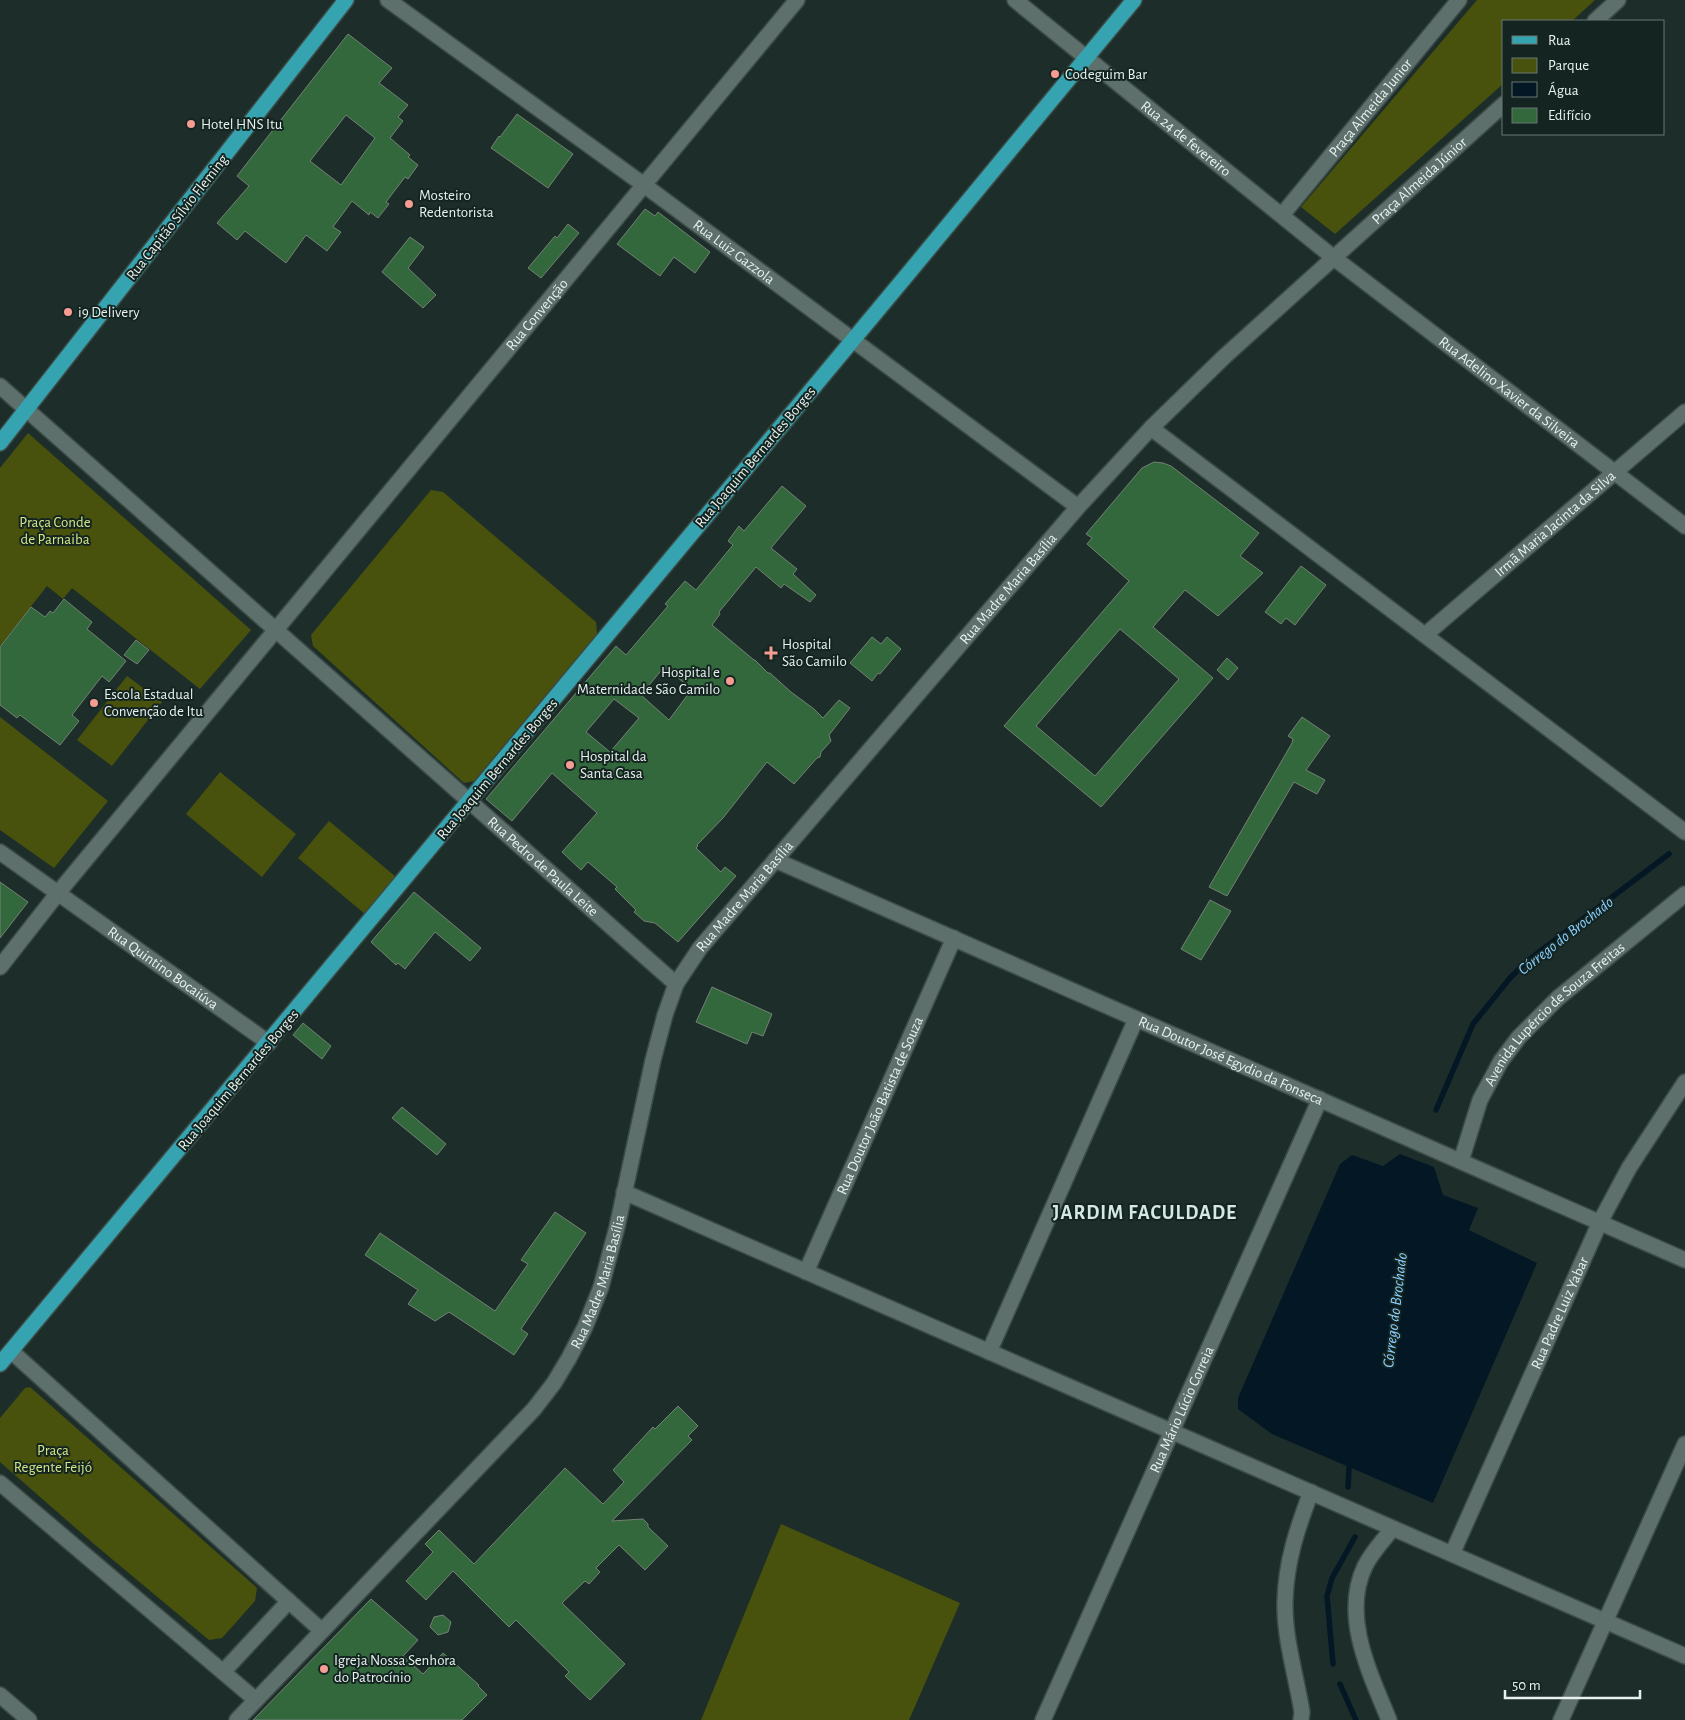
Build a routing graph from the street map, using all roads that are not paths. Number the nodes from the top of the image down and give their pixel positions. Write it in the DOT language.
graph roads {
  1 [pos="346,0"];
  2 [pos="388,0"];
  3 [pos="797,0"];
  4 [pos="1015,0"];
  5 [pos="1134,0"];
  6 [pos="1459,0"];
  7 [pos="1618,0"];
  8 [pos="1596,20"];
  9 [pos="1087,58"];
  10 [pos="1502,106"];
  11 [pos="644,185"];
  12 [pos="1282,215"];
  13 [pos="1334,258"];
  14 [pos="852,340"];
  15 [pos="0,386"];
  16 [pos="26,409"];
  17 [pos="1685,412"];
  18 [pos="1151,428"];
  19 [pos="0,443"];
  20 [pos="1615,473"];
  21 [pos="1078,507"];
  22 [pos="1685,526"];
  23 [pos="276,630"];
  24 [pos="1425,635"];
  25 [pos="469,802"];
  26 [pos="1685,832"];
  27 [pos="0,852"];
  28 [pos="775,860"];
  29 [pos="58,893"];
  30 [pos="1685,894"];
  31 [pos="954,938"];
  32 [pos="0,967"];
  33 [pos="676,984"];
  34 [pos="1136,1019"];
  35 [pos="268,1043"];
  36 [pos="1685,1082"];
  37 [pos="1320,1099"];
  38 [pos="1461,1161"];
  39 [pos="624,1192"];
  40 [pos="1600,1222"];
  41 [pos="1685,1260"];
  42 [pos="806,1272"];
  43 [pos="11,1351"];
  44 [pos="989,1352"];
  45 [pos="0,1364"];
  46 [pos="1171,1432"];
  47 [pos="1685,1444"];
  48 [pos="0,1483"];
  49 [pos="1311,1492"];
  50 [pos="1392,1529"];
  51 [pos="1452,1554"];
  52 [pos="289,1601"];
  53 [pos="1605,1621"];
  54 [pos="322,1631"];
  55 [pos="1685,1656"];
  56 [pos="224,1672"];
  57 [pos="0,1695"];
  58 [pos="256,1700"];
  59 [pos="29,1720"];
  60 [pos="237,1720"];
  61 [pos="1044,1720"];
  62 [pos="1301,1720"];
  63 [pos="1389,1720"];
  64 [pos="1561,1720"];
  1 -- 16 [label="main road, Rua Capitão Sílvio Fleming"];
  2 -- 11 [label="street, Rua Luiz Gazzola"];
  3 -- 11 [label="street, Rua Convenção"];
  4 -- 9 [label="street, Rua 24 de fevereiro"];
  5 -- 9 [label="main road, Rua Joaquim Bernardes Borges"];
  6 -- 12 [label="street, Praça Almeida Junior"];
  7 -- 8 [label="street"];
  9 -- 12 [label="street, Rua 24 de fevereiro"];
  9 -- 14 [label="main road, Rua Joaquim Bernardes Borges"];
  10 -- 13 [label="street, Praça Almeida Júnior"];
  11 -- 14 [label="street, Rua Luiz Gazzola"];
  11 -- 23 [label="street, Rua Convenção"];
  12 -- 13 [label="street, Rua 24 de fevereiro"];
  13 -- 18 [label="street, Rua Madre Maria Basília"];
  13 -- 20 [label="street, Rua Adelino Xavier da Silveira"];
  14 -- 21 [label="street, Rua Luiz Gazzola"];
  14 -- 25 [label="main road, Rua Joaquim Bernardes Borges"];
  15 -- 16 [label="street"];
  16 -- 19 [label="main road"];
  16 -- 23 [label="street"];
  17 -- 20 [label="street, Irmã Maria Jacinta da Silva"];
  18 -- 21 [label="street, Rua Madre Maria Basília"];
  18 -- 24 [label="street"];
  20 -- 22 [label="street, Rua Adelino Xavier da Silveira"];
  20 -- 24 [label="street, Irmã Maria Jacinta da Silva"];
  21 -- 28 [label="street, Rua Madre Maria Basília"];
  23 -- 25 [label="street, Rua Pedro de Paula Leite"];
  23 -- 29 [label="street"];
  24 -- 26 [label="street"];
  25 -- 33 [label="street, Rua Pedro de Paula Leite"];
  25 -- 35 [label="main road, Rua Joaquim Bernardes Borges"];
  27 -- 29 [label="street"];
  28 -- 31 [label="street, Rua Doutor José Egydio da Fonseca"];
  28 -- 33 [label="street, Rua Madre Maria Basília"];
  29 -- 32 [label="street"];
  29 -- 35 [label="street, Rua Quintino Bocaiúva"];
  30 -- 38 [label="street, Avenida Lupércio de Souza Freitas"];
  31 -- 34 [label="street, Rua Doutor José Egydio da Fonseca"];
  31 -- 42 [label="street, Rua Doutor João Batista de Souza"];
  33 -- 39 [label="street, Rua Madre Maria Basília"];
  34 -- 37 [label="street, Rua Doutor José Egydio da Fonseca"];
  34 -- 44 [label="street"];
  35 -- 43 [label="main road, Rua Joaquim Bernardes Borges"];
  36 -- 40 [label="street, Rua Padre Luiz Yabar"];
  37 -- 38 [label="street, Rua Doutor José Egydio da Fonseca"];
  37 -- 46 [label="street, Rua Mário Lúcio Correia"];
  38 -- 40 [label="street, Rua Doutor José Egydio da Fonseca"];
  39 -- 42 [label="street"];
  39 -- 54 [label="street, Rua Madre Maria Basília"];
  40 -- 41 [label="street, Rua Doutor José Egydio da Fonseca"];
  40 -- 51 [label="street, Rua Padre Luiz Yabar"];
  42 -- 44 [label="street"];
  43 -- 45 [label="main road"];
  43 -- 52 [label="street"];
  44 -- 46 [label="street"];
  46 -- 49 [label="street"];
  46 -- 61 [label="street, Rua Mário Lúcio Correia"];
  47 -- 53 [label="street"];
  48 -- 56 [label="street"];
  49 -- 50 [label="street"];
  49 -- 62 [label="street"];
  50 -- 51 [label="street"];
  50 -- 63 [label="street"];
  51 -- 53 [label="street"];
  52 -- 54 [label="street"];
  52 -- 56 [label="street"];
  53 -- 55 [label="street"];
  53 -- 64 [label="street"];
  54 -- 58 [label="street"];
  56 -- 58 [label="street"];
  57 -- 59 [label="street"];
  58 -- 60 [label="street"];
}
